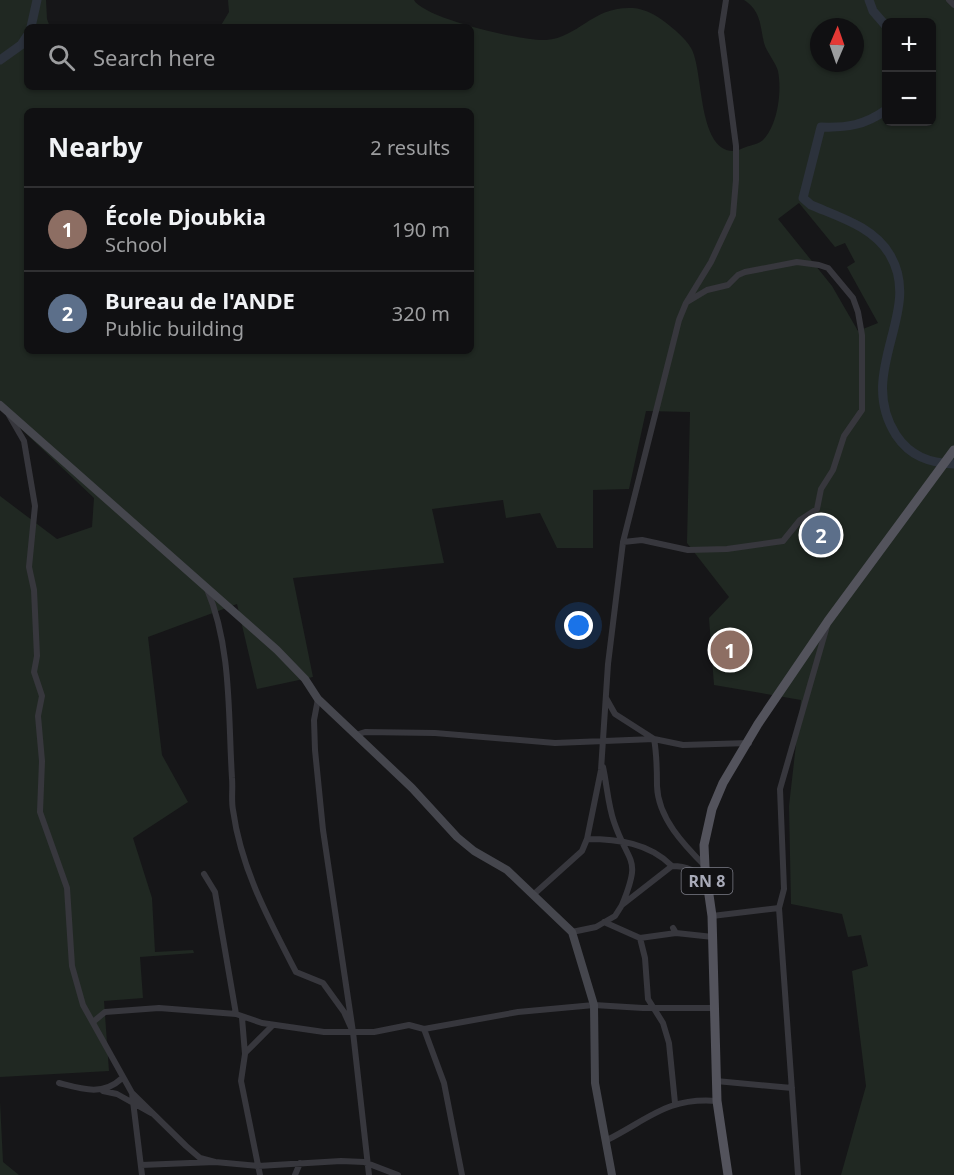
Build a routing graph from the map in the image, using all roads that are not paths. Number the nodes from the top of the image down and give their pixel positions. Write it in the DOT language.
graph roads {
  1 [pos="726,0"];
  2 [pos="949,0"];
  3 [pos="954,5"];
  4 [pos="686,303"];
  5 [pos="0,405"];
  6 [pos="9,415"];
  7 [pos="954,450"];
  8 [pos="623,542"];
  9 [pos="206,587"];
  10 [pos="828,621"];
  11 [pos="606,696"];
  12 [pos="318,699"];
  13 [pos="356,735"];
  14 [pos="654,739"];
  15 [pos="603,740"];
  16 [pos="749,743"];
  17 [pos="602,761"];
  18 [pos="587,838"];
  19 [pos="623,841"];
  20 [pos="672,866"];
  21 [pos="705,867"];
  22 [pos="204,874"];
  23 [pos="707,881"];
  24 [pos="533,895"];
  25 [pos="622,905"];
  26 [pos="779,908"];
  27 [pos="712,916"];
  28 [pos="604,922"];
  29 [pos="572,932"];
  30 [pos="712,937"];
  31 [pos="640,938"];
  32 [pos="594,1005"];
  33 [pos="652,1008"];
  34 [pos="715,1008"];
  35 [pos="239,1016"];
  36 [pos="93,1022"];
  37 [pos="273,1025"];
  38 [pos="424,1029"];
  39 [pos="353,1032"];
  40 [pos="244,1053"];
  41 [pos="121,1079"];
  42 [pos="717,1082"];
  43 [pos="59,1083"];
  44 [pos="792,1088"];
  45 [pos="100,1090"];
  46 [pos="132,1093"];
  47 [pos="717,1101"];
  48 [pos="133,1103"];
  49 [pos="675,1103"];
  50 [pos="154,1114"];
  51 [pos="607,1140"];
  52 [pos="215,1162"];
  53 [pos="300,1163"];
  54 [pos="141,1166"];
  55 [pos="258,1166"];
  56 [pos="368,1166"];
  57 [pos="142,1175"];
  58 [pos="260,1175"];
  59 [pos="295,1175"];
  60 [pos="369,1175"];
  61 [pos="398,1175"];
  62 [pos="462,1175"];
  63 [pos="612,1175"];
  64 [pos="728,1175"];
  65 [pos="797,1175"];
  1 -- 4 [label="street"];
  2 -- 3 [label="street"];
  4 -- 8 [label="street"];
  4 -- 8 [label="street"];
  5 -- 6 [label="street"];
  6 -- 9 [label="street"];
  6 -- 36 [label="street"];
  7 -- 10 [label="main road, RN 8"];
  8 -- 11 [label="street"];
  9 -- 12 [label="street"];
  9 -- 39 [label="street"];
  10 -- 16 [label="main road, RN 8"];
  10 -- 26 [label="street"];
  11 -- 14 [label="street"];
  11 -- 15 [label="street"];
  12 -- 13 [label="street"];
  12 -- 39 [label="street"];
  13 -- 15 [label="street"];
  13 -- 24 [label="street"];
  14 -- 15 [label="street"];
  14 -- 16 [label="street"];
  14 -- 21 [label="street"];
  15 -- 17 [label="street"];
  16 -- 21 [label="main road, RN 8"];
  17 -- 18 [label="street"];
  17 -- 19 [label="street"];
  18 -- 19 [label="street"];
  18 -- 24 [label="street"];
  19 -- 20 [label="street"];
  19 -- 25 [label="street"];
  20 -- 23 [label="street"];
  20 -- 25 [label="street"];
  21 -- 23 [label="main road, RN 8"];
  22 -- 35 [label="street"];
  23 -- 27 [label="main road, RN 8"];
  24 -- 29 [label="street"];
  25 -- 28 [label="street"];
  26 -- 27 [label="street"];
  26 -- 44 [label="street"];
  27 -- 30 [label="main road, RN 8"];
  28 -- 29 [label="street"];
  28 -- 31 [label="street"];
  29 -- 32 [label="street"];
  30 -- 31 [label="street"];
  30 -- 34 [label="main road, RN 8"];
  31 -- 33 [label="street"];
  32 -- 33 [label="street"];
  32 -- 38 [label="street"];
  32 -- 51 [label="street"];
  33 -- 34 [label="street"];
  33 -- 49 [label="street"];
  34 -- 42 [label="main road, RN 8"];
  35 -- 36 [label="street"];
  35 -- 37 [label="street"];
  35 -- 40 [label="street"];
  36 -- 46 [label="street"];
  37 -- 39 [label="street"];
  37 -- 40 [label="street"];
  38 -- 39 [label="street"];
  38 -- 62 [label="street"];
  39 -- 56 [label="street"];
  40 -- 55 [label="street"];
  41 -- 45 [label="street"];
  42 -- 44 [label="street"];
  42 -- 47 [label="main road, RN 8"];
  43 -- 45 [label="street"];
  44 -- 65 [label="street"];
  45 -- 48 [label="street"];
  46 -- 48 [label="street"];
  46 -- 50 [label="street"];
  47 -- 49 [label="street"];
  47 -- 64 [label="main road, RN 8"];
  48 -- 50 [label="street"];
  48 -- 54 [label="street"];
  49 -- 51 [label="street"];
  50 -- 52 [label="street"];
  51 -- 63 [label="street"];
  52 -- 54 [label="street"];
  52 -- 55 [label="street"];
  53 -- 55 [label="street"];
  53 -- 56 [label="street"];
  53 -- 59 [label="street"];
  54 -- 57 [label="street"];
  55 -- 58 [label="street"];
  56 -- 60 [label="street"];
  56 -- 61 [label="street"];
}
